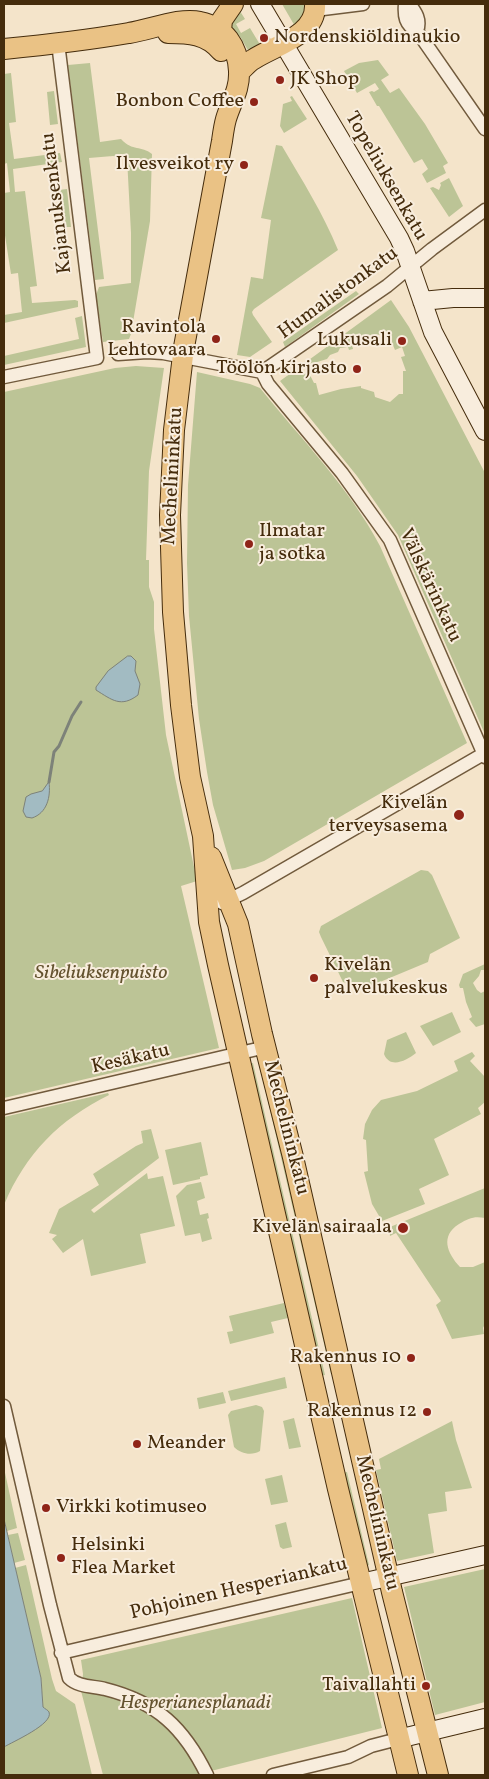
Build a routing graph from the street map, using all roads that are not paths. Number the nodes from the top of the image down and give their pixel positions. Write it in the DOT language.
graph roads {
  1 [pos="233,4"];
  2 [pos="260,4"];
  3 [pos="363,4"];
  4 [pos="405,4"];
  5 [pos="410,4"];
  6 [pos="315,7"];
  7 [pos="220,30"];
  8 [pos="417,31"];
  9 [pos="130,33"];
  10 [pos="58,43"];
  11 [pos="283,43"];
  12 [pos="4,49"];
  13 [pos="221,51"];
  14 [pos="239,72"];
  15 [pos="227,117"];
  16 [pos="485,129"];
  17 [pos="485,210"];
  18 [pos="410,268"];
  19 [pos="485,298"];
  20 [pos="422,301"];
  21 [pos="118,354"];
  22 [pos="183,356"];
  23 [pos="262,372"];
  24 [pos="4,377"];
  25 [pos="485,431"];
  26 [pos="485,755"];
  27 [pos="203,836"];
  28 [pos="230,900"];
  29 [pos="208,908"];
  30 [pos="266,1047"];
  31 [pos="238,1054"];
  32 [pos="4,1108"];
  33 [pos="4,1406"];
  34 [pos="485,1555"];
  35 [pos="388,1578"];
  36 [pos="360,1584"];
  37 [pos="61,1653"];
  38 [pos="485,1718"];
  39 [pos="426,1732"];
  40 [pos="398,1739"];
  41 [pos="207,1775"];
  42 [pos="273,1775"];
  43 [pos="408,1775"];
  44 [pos="438,1775"];
  1 -- 7 [label="main road, Mechelininkatu"];
  2 -- 11 [label="main road, Topeliuksenkatu"];
  3 -- 6 [label="street"];
  4 -- 8 [label="street"];
  5 -- 8 [label="street"];
  6 -- 11 [label="main road"];
  7 -- 9 [label="main road"];
  7 -- 13 [label="main road, Mechelininkatu"];
  7 -- 14 [label="main road, Mechelininkatu"];
  8 -- 16 [label="street"];
  9 -- 10 [label="main road"];
  9 -- 13 [label="main road"];
  10 -- 12 [label="main road"];
  10 -- 24 [label="street, Kajanuksenkatu"];
  11 -- 14 [label="main road"];
  11 -- 18 [label="main road, Topeliuksenkatu"];
  13 -- 15 [label="main road, Mechelininkatu"];
  14 -- 15 [label="main road, Mechelininkatu"];
  15 -- 22 [label="main road, Mechelininkatu"];
  17 -- 18 [label="street, Humalistonkatu"];
  18 -- 20 [label="main road, Topeliuksenkatu"];
  18 -- 23 [label="street, Humalistonkatu"];
  19 -- 20 [label="main road"];
  20 -- 25 [label="main road, Topeliuksenkatu"];
  21 -- 22 [label="street"];
  22 -- 23 [label="street"];
  22 -- 27 [label="main road, Mechelininkatu"];
  23 -- 26 [label="street, Välskärinkatu"];
  26 -- 28 [label="street"];
  27 -- 28 [label="main road, Mechelininkatu"];
  27 -- 29 [label="main road, Mechelininkatu"];
  28 -- 29 [label="street"];
  28 -- 30 [label="main road, Mechelininkatu"];
  29 -- 31 [label="main road, Mechelininkatu"];
  30 -- 31 [label="street, Kesäkatu"];
  30 -- 35 [label="main road, Mechelininkatu"];
  31 -- 32 [label="street, Kesäkatu"];
  31 -- 36 [label="main road, Mechelininkatu"];
  33 -- 37 [label="street"];
  34 -- 35 [label="main road, Pohjoinen Hesperiankatu"];
  35 -- 36 [label="main road, Pohjoinen Hesperiankatu"];
  35 -- 39 [label="main road, Mechelininkatu"];
  36 -- 37 [label="street, Pohjoinen Hesperiankatu"];
  36 -- 40 [label="main road, Mechelininkatu"];
  37 -- 41 [label="street"];
  38 -- 39 [label="main road"];
  39 -- 40 [label="main road"];
  39 -- 44 [label="main road, Mechelininkatu"];
  40 -- 42 [label="street"];
  40 -- 43 [label="main road, Mechelininkatu"];
}
